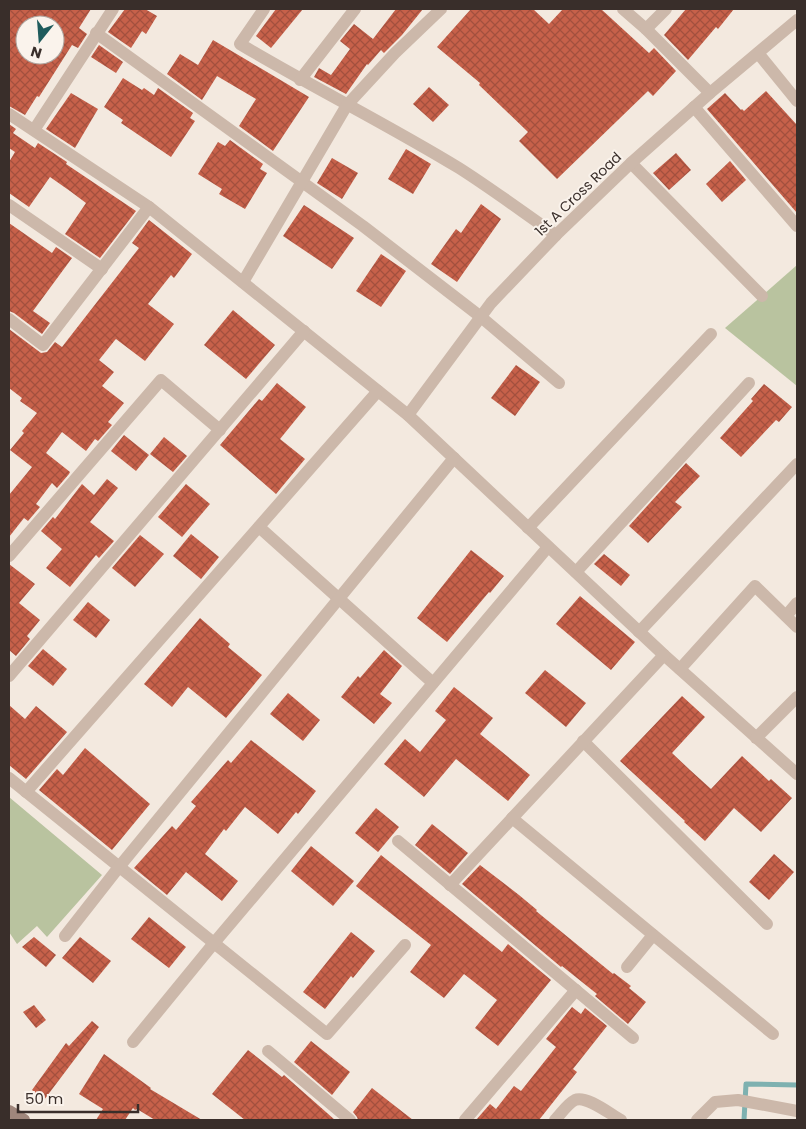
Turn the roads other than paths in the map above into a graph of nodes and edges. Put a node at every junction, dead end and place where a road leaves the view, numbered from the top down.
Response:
1 (113, 9) edge
2 (264, 9) edge
3 (355, 9) edge
4 (440, 9) edge
5 (623, 9) edge
6 (666, 9) edge
7 (797, 20) edge
8 (646, 29) junction
9 (96, 33) junction
10 (758, 53) junction
11 (300, 80) junction
12 (710, 93) junction
13 (797, 101) edge
14 (347, 105) junction
15 (694, 107) junction
16 (9, 114) edge
17 (34, 130) junction
18 (631, 164) junction
19 (302, 184) junction
20 (9, 204) edge
21 (150, 207) junction
22 (797, 226) edge
23 (556, 235) junction
24 (102, 269) junction
25 (243, 282) junction
26 (762, 296) dead end
27 (481, 317) junction
28 (9, 319) edge
29 (304, 331) junction
30 (711, 334) dead end
31 (559, 383) dead end
32 (749, 383) dead end
33 (378, 390) junction
34 (408, 415) junction
35 (220, 430) junction
36 (454, 458) junction
37 (797, 464) edge
38 (259, 526) junction
39 (528, 528) junction
40 (548, 547) junction
41 (9, 556) edge
42 (576, 572) junction
43 (339, 599) junction
44 (797, 603) edge
45 (786, 616) junction
46 (797, 627) edge
47 (640, 632) junction
48 (664, 655) junction
49 (680, 670) junction
50 (9, 676) edge
51 (434, 683) junction
52 (797, 697) edge
53 (756, 738) junction
54 (583, 741) junction
55 (797, 774) edge
56 (9, 778) edge
57 (26, 792) junction
58 (512, 818) junction
59 (398, 841) dead end
60 (119, 867) junction
61 (450, 885) junction
62 (767, 924) dead end
63 (653, 935) junction
64 (65, 936) dead end
65 (214, 943) junction
66 (405, 945) dead end
67 (627, 967) dead end
68 (576, 990) junction
69 (773, 1034) dead end
70 (633, 1038) dead end
71 (133, 1042) dead end
72 (268, 1051) dead end
73 (797, 1110) edge
74 (9, 1111) edge
75 (24, 1120) edge
76 (350, 1120) edge
77 (465, 1120) edge
78 (555, 1120) edge
79 (621, 1120) edge
80 (697, 1120) edge

1 - 9 street
2 - 11 street
3 - 11 street
4 - 14 street
5 - 8 street
6 - 8 street
7 - 10 street, 1st A Cross Road
8 - 12 street
9 - 17 street
9 - 19 street
10 - 12 street, 1st A Cross Road
10 - 13 street
11 - 14 street
12 - 15 street, 1st A Cross Road
14 - 19 street
14 - 23 street
15 - 18 street, 1st A Cross Road
15 - 22 street
16 - 17 street
17 - 21 street
18 - 23 street, 1st A Cross Road
18 - 26 street
19 - 25 street
19 - 27 street
20 - 24 street
21 - 24 street
21 - 25 street
23 - 27 street, 1st A Cross Road
24 - 28 street
25 - 29 street
27 - 31 street
27 - 34 street, 1st A Cross Road
29 - 33 street
29 - 35 street
30 - 39 street
32 - 42 street
33 - 34 street
33 - 38 street
34 - 36 street
35 - 41 street
35 - 50 street
36 - 39 street
36 - 43 street
37 - 47 street
38 - 43 street
38 - 57 street
39 - 40 street
40 - 42 street
40 - 51 street
42 - 47 street
43 - 51 street
43 - 60 street
44 - 45 street
45 - 46 street
45 - 49 street
47 - 48 street
48 - 49 street
48 - 54 street
49 - 53 street
51 - 65 street
52 - 53 street
53 - 55 street
54 - 58 street
54 - 62 street
56 - 57 street
57 - 60 street
58 - 61 street
58 - 63 street
59 - 61 street
60 - 64 street
60 - 65 street
61 - 68 street
63 - 67 street
63 - 69 street
65 - 66 street
65 - 71 street
68 - 70 street
68 - 77 street
72 - 76 street
73 - 80 street
74 - 75 main road
78 - 79 street

